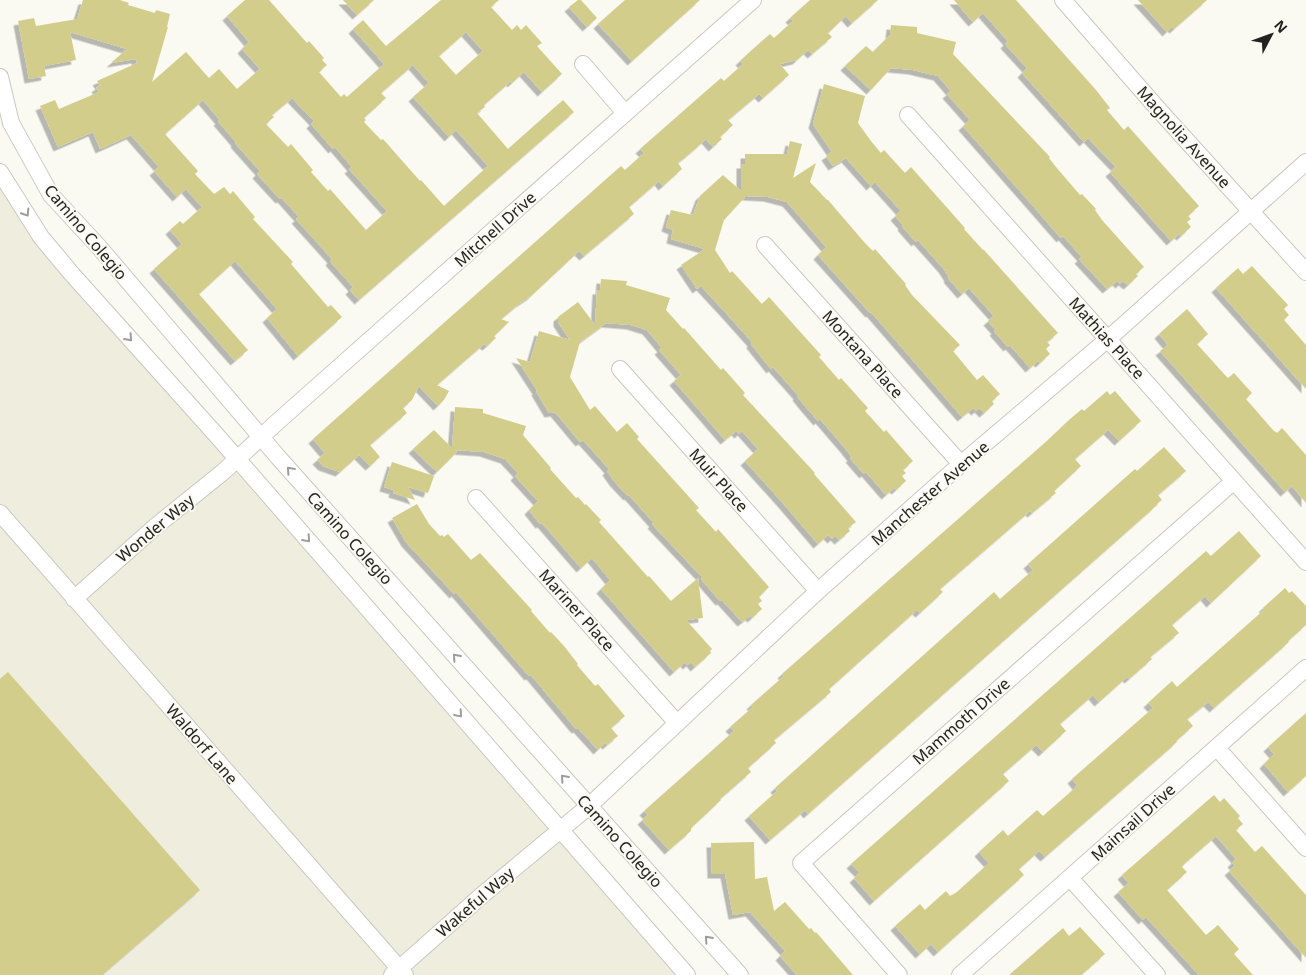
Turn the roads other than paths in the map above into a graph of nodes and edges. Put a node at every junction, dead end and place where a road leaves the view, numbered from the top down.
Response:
1 (752, 0) edge
2 (1063, 0) edge
3 (583, 64) dead end
4 (0, 77) edge
5 (625, 113) junction
6 (908, 115) dead end
7 (1306, 162) edge
8 (0, 172) edge
9 (1251, 211) junction
10 (765, 244) dead end
11 (1306, 272) edge
12 (1108, 339) junction
13 (620, 369) dead end
14 (260, 437) junction
15 (237, 459) junction
16 (961, 464) junction
17 (1234, 481) junction
18 (476, 498) dead end
19 (0, 512) edge
20 (1306, 562) edge
21 (818, 591) junction
22 (74, 599) junction
23 (1306, 668) edge
24 (677, 723) junction
25 (1217, 748) junction
26 (589, 806) junction
27 (560, 830) junction
28 (1306, 848) edge
29 (1070, 878) junction
30 (399, 973) edge
31 (688, 975) edge
32 (740, 975) edge
33 (900, 975) edge
34 (960, 975) edge
35 (1157, 975) edge

1 - 5 street, Mitchell Drive
2 - 9 street, Magnolia Avenue
3 - 5 street
4 - 14 street, Camino Colegio
5 - 14 street, Mitchell Drive
6 - 12 street, Mathias Place
7 - 9 street, Manchester Avenue
8 -> 15 street, Camino Colegio
9 - 11 street, Magnolia Avenue
9 - 12 street, Manchester Avenue
10 - 16 street, Montana Place
12 - 16 street, Manchester Avenue
12 - 17 street, Mathias Place
13 - 21 street, Muir Place
14 - 15 street, Mitchell Drive
26 -> 14 street, Camino Colegio
15 - 22 street, Wonder Way
15 -> 27 street, Camino Colegio
16 - 21 street, Manchester Avenue
17 - 20 street, Mathias Place
17 - 33 street, Mammoth Drive
18 - 24 street, Mariner Place
19 - 22 street, Waldorf Lane
21 - 24 street, Manchester Avenue
22 - 30 street, Waldorf Lane
23 - 25 street, Mainsail Drive
24 - 26 street, Manchester Avenue
25 - 28 street
25 - 29 street, Mainsail Drive
26 - 27 street, Manchester Avenue
32 -> 26 street, Camino Colegio
27 - 30 street, Wakeful Way
27 - 31 street, Camino Colegio
29 - 34 street, Mainsail Drive
29 - 35 street

